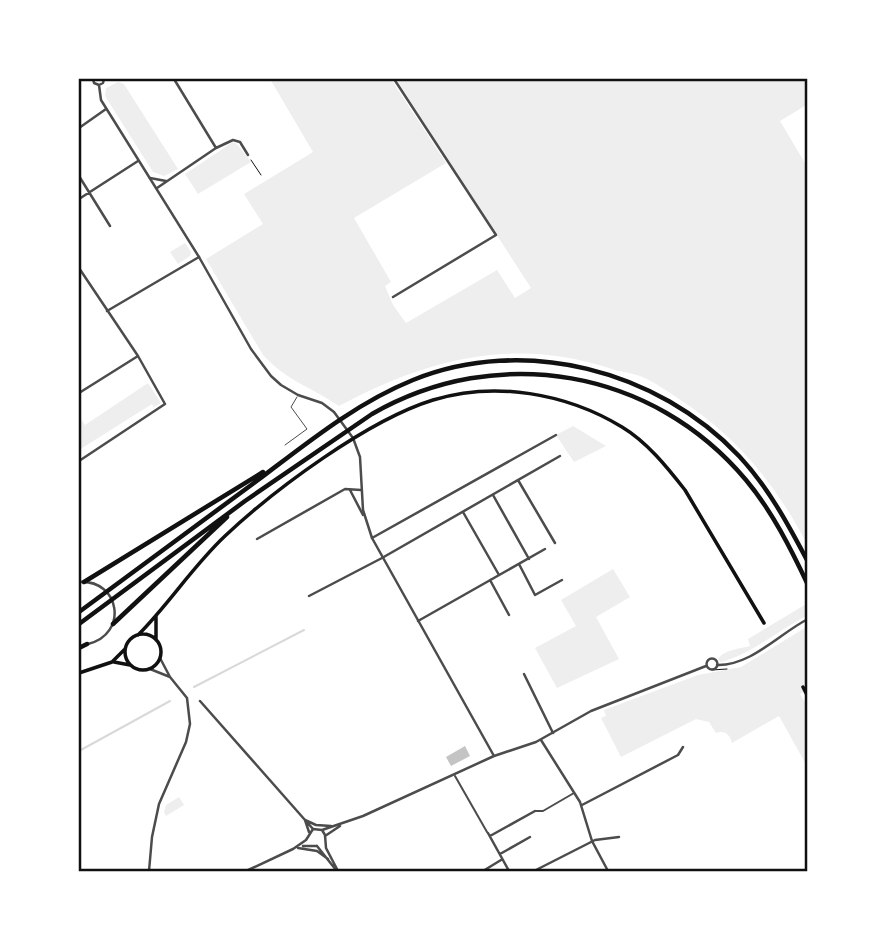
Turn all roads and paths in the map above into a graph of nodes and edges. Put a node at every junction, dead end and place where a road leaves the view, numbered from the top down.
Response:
1 (93, 79) edge
2 (104, 79) edge
3 (174, 79) edge
4 (394, 79) edge
5 (99, 85) junction
6 (106, 110) junction
7 (79, 128) edge
8 (216, 148) junction
9 (248, 155) joint
10 (139, 160) junction
11 (261, 175) dead end
12 (79, 176) edge
13 (150, 178) junction
14 (166, 181) junction
15 (157, 188) junction
16 (89, 192) junction
17 (79, 199) edge
18 (110, 226) dead end
19 (199, 257) junction
20 (79, 268) edge
21 (393, 297) dead end
22 (107, 311) junction
23 (138, 356) junction
24 (79, 393) edge
25 (298, 395) junction
26 (556, 435) dead end
27 (285, 445) dead end
28 (560, 456) dead end
29 (288, 457) junction
30 (79, 461) edge
31 (518, 480) junction
32 (350, 490) junction
33 (361, 490) junction
34 (493, 495) junction
35 (245, 501) junction
36 (463, 512) junction
37 (364, 516) junction
38 (372, 538) junction
39 (257, 539) dead end
40 (555, 543) dead end
41 (545, 549) dead end
42 (382, 558) junction
43 (528, 559) junction
44 (808, 562) edge
45 (519, 564) junction
46 (499, 575) junction
47 (489, 580) junction
48 (562, 580) dead end
49 (80, 582) edge
50 (808, 585) edge
51 (309, 596) dead end
52 (79, 611) edge
53 (157, 614) junction
54 (509, 615) dead end
55 (808, 619) edge
56 (418, 621) junction
57 (764, 623) dead end
58 (79, 624) edge
59 (113, 624) junction
60 (138, 635) junction
61 (156, 640) junction
62 (87, 645) joint
63 (79, 646) edge
64 (125, 649) junction
65 (160, 658) junction
66 (112, 662) junction
67 (130, 665) junction
68 (718, 665) junction
69 (706, 666) junction
70 (150, 669) junction
71 (79, 673) edge
72 (524, 674) dead end
73 (170, 677) junction
74 (803, 687) dead end
75 (808, 697) edge
76 (200, 701) dead end
77 (553, 733) junction
78 (541, 740) junction
79 (683, 747) dead end
80 (494, 756) junction
81 (455, 775) junction
82 (575, 793) junction
83 (582, 805) junction
84 (535, 811) joint
85 (305, 820) junction
86 (338, 825) junction
87 (343, 825) junction
88 (311, 830) junction
89 (322, 830) junction
90 (489, 835) junction
91 (308, 837) junction
92 (530, 837) dead end
93 (619, 837) dead end
94 (325, 838) junction
95 (592, 841) junction
96 (314, 845) junction
97 (295, 848) junction
98 (500, 854) junction
99 (328, 859) junction
100 (503, 860) junction
101 (148, 870) edge
102 (246, 871) edge
103 (337, 871) edge
104 (483, 871) edge
105 (509, 871) edge
106 (534, 871) edge
107 (608, 871) edge

1 - 5 street
2 - 5 street
3 - 8 street
4 - 21 street
5 - 6 street
6 - 7 street
6 - 10 street
8 - 9 street
8 - 14 street
9 - 11 path
10 - 13 street
10 - 16 street
12 - 16 street
13 - 14 street
13 - 15 street
14 - 15 street
15 - 19 street
16 - 17 street
16 - 18 street
19 - 22 street
19 - 25 street
20 - 22 street
22 - 23 street
23 - 24 street
23 - 30 street
25 - 27 lane
25 - 33 street
26 - 38 street
28 - 31 street
29 - 44 highway
29 - 49 highway
29 - 52 highway
31 - 34 street
31 - 40 street
32 - 33 street
32 - 37 street
32 - 39 street
33 - 37 street
34 - 36 street
34 - 43 street
35 - 50 highway
35 - 58 highway
35 - 59 highway
36 - 42 street
36 - 46 street
37 - 38 street
38 - 42 street
41 - 43 street
42 - 51 street
42 - 56 street
43 - 45 street
45 - 46 street
45 - 48 street
46 - 47 street
47 - 54 street
47 - 56 street
49 - 59 street
53 - 57 main road
53 - 60 main road
53 - 61 main road
55 - 68 street
56 - 80 street
59 - 62 street
60 - 61 main road
60 - 64 main road
61 - 65 main road
62 - 63 highway
64 - 66 main road
64 - 67 main road
65 - 70 main road
65 - 73 street
66 - 67 main road
66 - 71 main road
67 - 70 main road
68 - 69 street
68 - 69 street
69 - 77 street
70 - 73 street
72 - 77 street
73 - 101 street
74 - 75 main road
76 - 85 street
77 - 78 street
78 - 80 street
78 - 82 street
79 - 83 street
80 - 81 street
81 - 87 street
81 - 90 street
82 - 83 street
82 - 84 street
83 - 95 street
84 - 90 street
85 - 86 street
85 - 88 street
86 - 87 street
86 - 89 street
87 - 94 street
88 - 89 street
88 - 91 street
89 - 94 street
90 - 98 street
91 - 96 street
91 - 97 street
92 - 98 street
93 - 95 street
94 - 96 street
94 - 103 street
95 - 106 street
95 - 107 street
96 - 97 street
96 - 99 street
97 - 99 street
97 - 102 street
98 - 100 street
99 - 103 street
100 - 104 street
100 - 105 street

